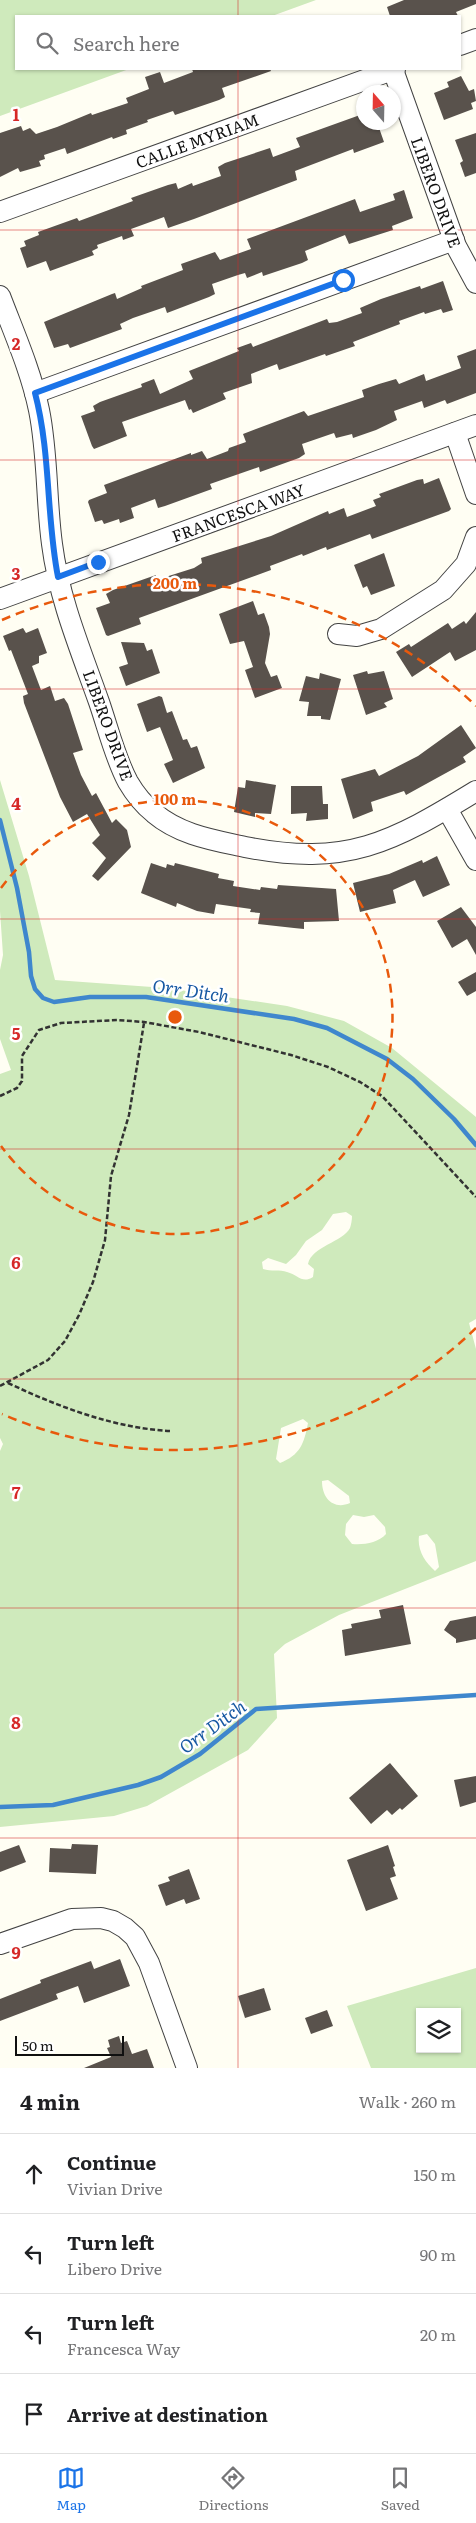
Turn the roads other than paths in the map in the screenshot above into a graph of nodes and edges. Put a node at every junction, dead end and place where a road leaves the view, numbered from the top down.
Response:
1 (476, 39) edge
2 (461, 45) edge
3 (391, 70) edge
4 (394, 70) edge
5 (0, 212) edge
6 (454, 240) junction
7 (476, 283) edge
8 (0, 296) edge
9 (35, 393) junction
10 (476, 425) edge
11 (455, 433) junction
12 (476, 494) edge
13 (476, 537) edge
14 (58, 577) junction
15 (0, 599) edge
16 (338, 634) dead end
17 (476, 791) edge
18 (447, 809) junction
19 (476, 860) edge
20 (0, 1944) edge
21 (187, 2068) edge

1 - 2 street
3 - 5 street, CALLE MYRIAM
4 - 6 street, LIBERO DRIVE
6 - 7 street, LIBERO DRIVE
6 - 9 street
8 - 9 street, LIBERO DRIVE
9 - 14 street, LIBERO DRIVE
10 - 11 street, FRANCESCA WAY
11 - 12 street
11 - 14 street, FRANCESCA WAY
13 - 16 street
14 - 15 street, FRANCESCA WAY
14 - 18 street, LIBERO DRIVE
17 - 18 street, LIBERO DRIVE
18 - 19 street
20 - 21 street

